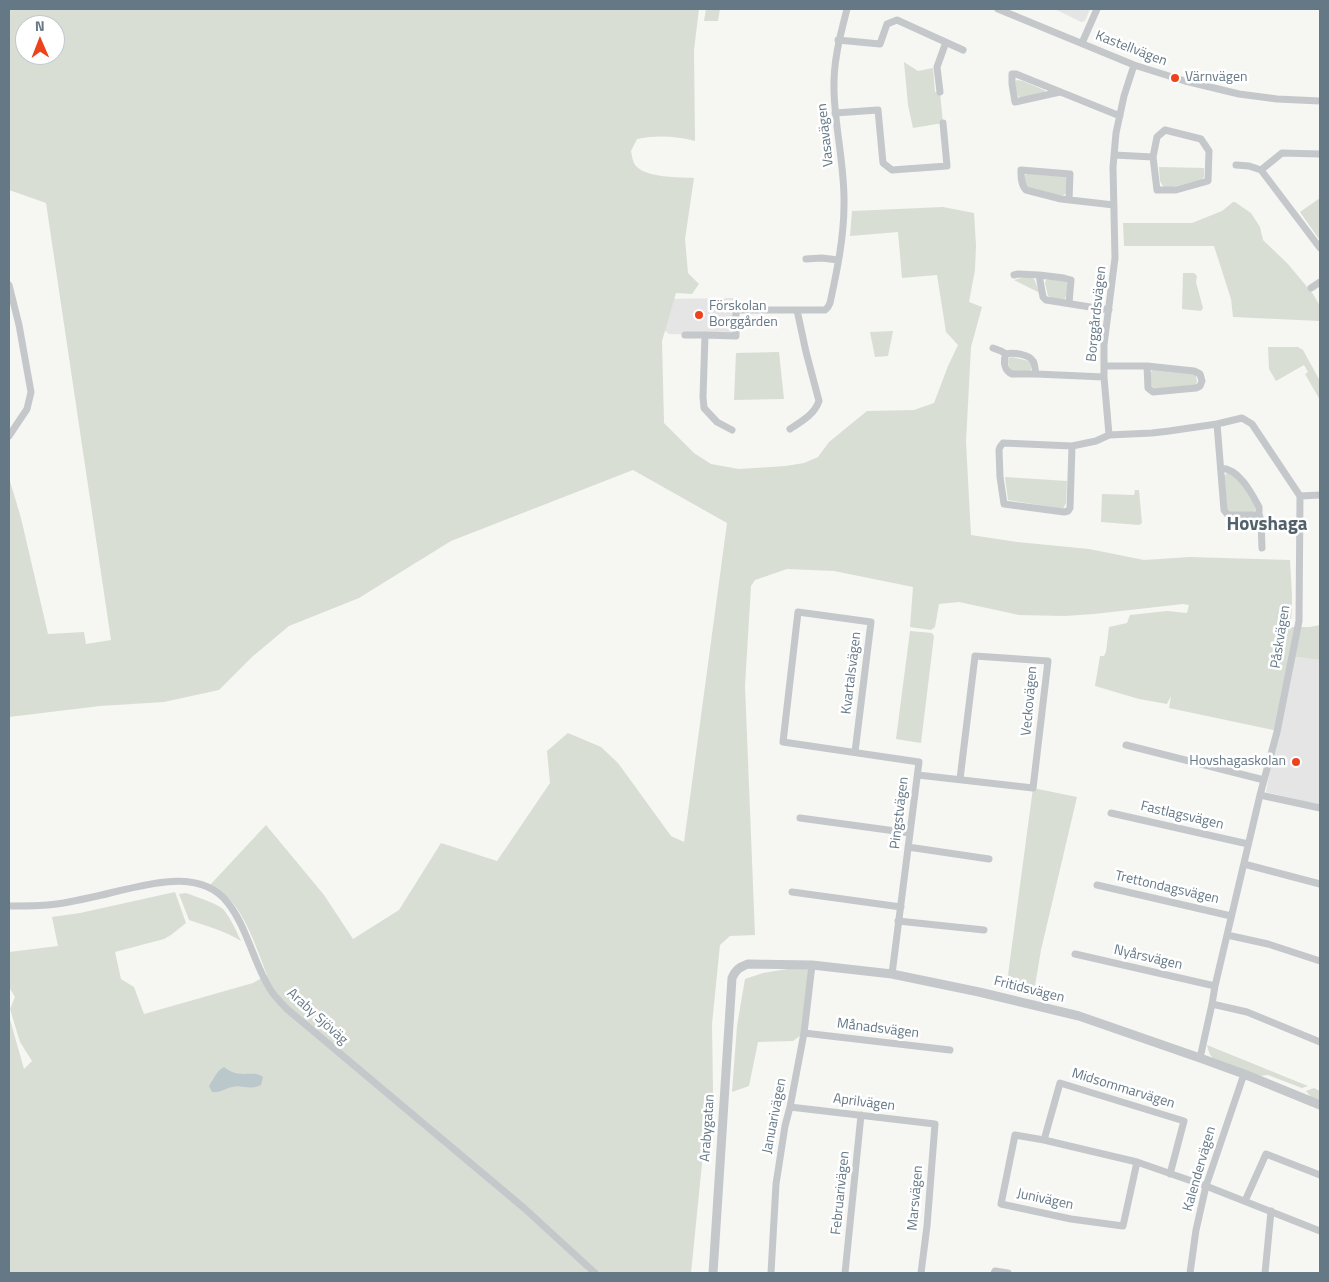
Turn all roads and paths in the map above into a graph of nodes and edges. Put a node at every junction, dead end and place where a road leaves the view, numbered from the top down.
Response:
1 (847, 9) edge
2 (998, 9) edge
3 (1097, 9) edge
4 (838, 40) junction
5 (946, 42) junction
6 (1082, 43) junction
7 (963, 50) dead end
8 (1134, 65) junction
9 (940, 92) dead end
10 (1060, 92) junction
11 (1320, 101) edge
12 (835, 113) junction
13 (1120, 116) junction
14 (943, 123) dead end
15 (1320, 154) edge
16 (1114, 155) junction
17 (1154, 157) junction
18 (1236, 164) dead end
19 (1261, 170) junction
20 (1069, 200) junction
21 (1114, 205) junction
22 (1320, 248) edge
23 (806, 259) dead end
24 (838, 260) junction
25 (1014, 275) dead end
26 (1039, 275) junction
27 (1320, 282) edge
28 (9, 286) edge
29 (1311, 288) dead end
30 (1069, 303) junction
31 (796, 310) junction
32 (1109, 310) junction
33 (685, 335) dead end
34 (705, 335) junction
35 (993, 348) dead end
36 (1006, 354) junction
37 (1104, 366) junction
38 (1146, 366) junction
39 (1036, 374) junction
40 (1104, 376) junction
41 (1217, 424) junction
42 (790, 429) dead end
43 (732, 430) dead end
44 (1109, 435) junction
45 (9, 436) edge
46 (1072, 446) junction
47 (1221, 468) junction
48 (1320, 494) edge
49 (1300, 496) junction
50 (1259, 514) junction
51 (1262, 548) dead end
52 (783, 742) joint
53 (1126, 745) dead end
54 (855, 752) junction
55 (918, 775) junction
56 (960, 780) junction
57 (1264, 780) junction
58 (1260, 794) junction
59 (1320, 808) edge
60 (1111, 813) dead end
61 (800, 818) dead end
62 (910, 833) junction
63 (1248, 844) junction
64 (908, 848) junction
65 (989, 858) dead end
66 (1244, 864) junction
67 (1320, 884) edge
68 (1097, 885) dead end
69 (792, 892) dead end
70 (9, 906) edge
71 (900, 907) junction
72 (1231, 916) junction
73 (898, 921) junction
74 (984, 930) dead end
75 (1227, 935) junction
76 (1076, 954) dead end
77 (1320, 962) edge
78 (812, 965) junction
79 (892, 974) junction
80 (731, 985) joint
81 (1215, 986) junction
82 (1212, 1004) junction
83 (804, 1033) junction
84 (1320, 1042) edge
85 (950, 1050) dead end
86 (1200, 1058) junction
87 (1244, 1074) junction
88 (1320, 1105) edge
89 (790, 1107) junction
90 (861, 1115) junction
91 (935, 1124) joint
92 (1044, 1140) junction
93 (1137, 1162) junction
94 (1170, 1174) junction
95 (1320, 1175) edge
96 (1206, 1186) junction
97 (1245, 1201) junction
98 (1270, 1212) junction
99 (1320, 1231) edge
100 (595, 1273) edge
101 (713, 1273) edge
102 (771, 1273) edge
103 (845, 1273) edge
104 (922, 1273) edge
105 (994, 1273) edge
106 (1008, 1273) edge
107 (1190, 1273) edge
108 (1265, 1273) edge

1 - 4 street, Vasavägen
2 - 6 street, Kastellvägen
3 - 6 street
4 - 5 street
4 - 12 street, Vasavägen
5 - 7 street
5 - 9 street
6 - 8 street, Kastellvägen
8 - 11 street, Kastellvägen
8 - 13 street, Borggårdsvägen
10 - 10 street
10 - 13 street
12 - 14 street
12 - 24 street, Vasavägen
13 - 16 street, Borggårdsvägen
15 - 19 street
16 - 17 street
16 - 21 street, Borggårdsvägen
17 - 17 street
18 - 19 street
19 - 22 street
20 - 20 street
20 - 21 street
21 - 32 street, Borggårdsvägen
23 - 24 street
24 - 31 street, Vasavägen
25 - 26 street
26 - 30 street
26 - 30 street
27 - 29 street
28 - 45 street
30 - 32 street
31 - 34 street, Vasavägen
31 - 42 street
32 - 37 street, Borggårdsvägen
33 - 34 street
34 - 43 street
35 - 36 street
36 - 39 street
36 - 39 street
37 - 38 street
37 - 40 street, Borggårdsvägen
38 - 38 street
39 - 40 street
40 - 44 street, Borggårdsvägen
41 - 44 street
41 - 47 street
41 - 49 street
44 - 46 street
46 - 46 street
47 - 50 street
47 - 50 street
48 - 49 street
49 - 57 street, Påskvägen
50 - 51 street
52 - 54 street, Pingstvägen
52 - 54 street, Kvartalsvägen
53 - 57 street
54 - 55 street, Pingstvägen
55 - 56 street
55 - 62 street, Pingstvägen
56 - 56 street, Veckovägen
57 - 58 street, Påskvägen
58 - 59 street
58 - 63 street, Påskvägen
60 - 63 street, Fastlagsvägen
61 - 62 street
62 - 64 street, Pingstvägen
63 - 66 street, Påskvägen
64 - 65 street
64 - 71 street, Pingstvägen
66 - 67 street
66 - 72 street, Påskvägen
68 - 72 street, Trettondagsvägen
69 - 71 street
70 - 100 street, Araby Sjöväg
71 - 73 street, Pingstvägen
72 - 75 street, Påskvägen
73 - 74 street
73 - 79 street, Pingstvägen
75 - 77 street
75 - 81 street, Påskvägen
76 - 81 street, Nyårsvägen
78 - 79 street, Fritidsvägen
78 - 80 street, Fritidsvägen
78 - 83 street, Januarivägen
79 - 86 street, Fritidsvägen
80 - 101 street, Arabygatan
81 - 82 street, Påskvägen
82 - 84 street
82 - 86 street, Påskvägen
83 - 85 street, Månadsvägen
83 - 89 street, Januarivägen
86 - 87 street, Fritidsvägen
87 - 88 street, Fritidsvägen
87 - 96 street, Kalendervägen
89 - 90 street, Aprilvägen
89 - 102 street, Januarivägen
90 - 91 street, Aprilvägen
90 - 103 street, Februarivägen
91 - 104 street, Marsvägen
92 - 93 street, Junivägen
92 - 93 street, Junivägen
92 - 94 street, Midsommarvägen
93 - 94 street, Junivägen
94 - 96 street, Junivägen
95 - 97 street
96 - 97 street, Junivägen
96 - 107 street, Kalendervägen
97 - 98 street, Junivägen
98 - 99 street, Junivägen
98 - 108 street
105 - 106 street

